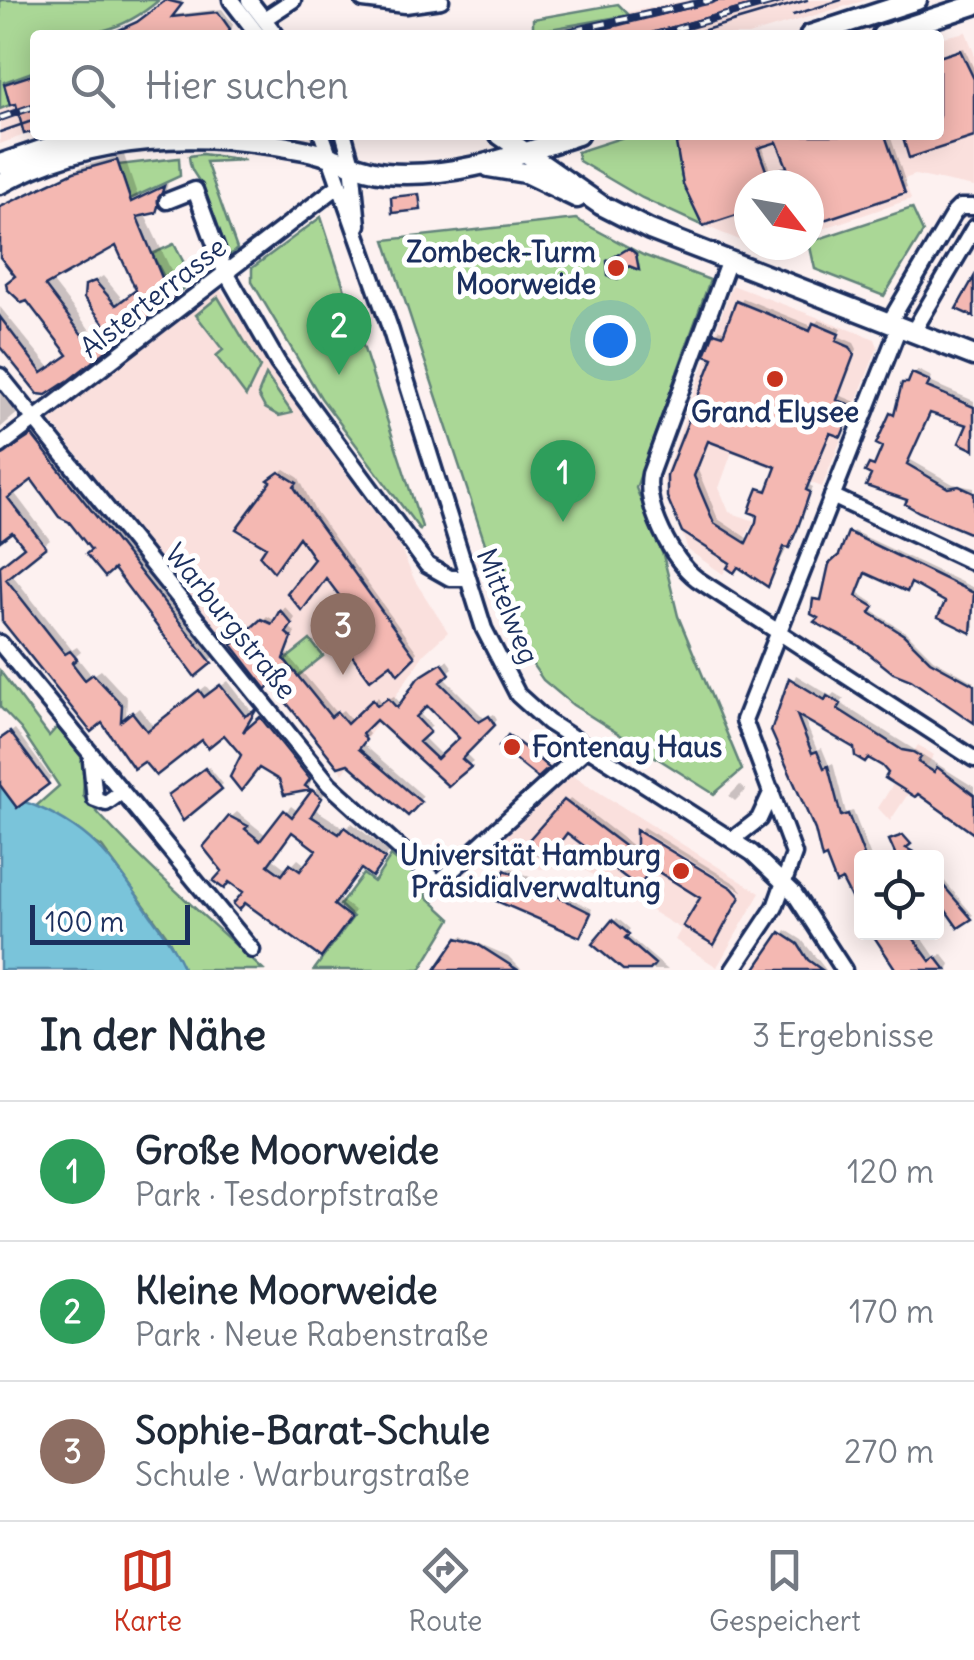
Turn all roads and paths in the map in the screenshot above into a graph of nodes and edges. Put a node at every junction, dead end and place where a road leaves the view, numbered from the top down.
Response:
1 (231, 0) edge
2 (249, 0) edge
3 (293, 0) edge
4 (363, 0) edge
5 (441, 0) edge
6 (916, 0) edge
7 (974, 5) edge
8 (264, 19) junction
9 (254, 30) edge
10 (272, 30) edge
11 (825, 30) edge
12 (897, 30) edge
13 (70, 140) edge
14 (151, 140) edge
15 (179, 140) edge
16 (323, 140) edge
17 (345, 140) edge
18 (508, 140) edge
19 (562, 140) edge
20 (526, 151) junction
21 (327, 156) junction
22 (352, 164) junction
23 (0, 166) edge
24 (484, 167) junction
25 (0, 184) edge
26 (337, 187) junction
27 (167, 200) dead end
28 (601, 204) junction
29 (974, 207) edge
30 (974, 228) edge
31 (359, 236) junction
32 (728, 260) junction
33 (226, 272) junction
34 (900, 327) junction
35 (974, 356) edge
36 (0, 376) edge
37 (36, 419) junction
38 (0, 446) edge
39 (832, 496) junction
40 (974, 563) edge
41 (467, 578) junction
42 (778, 630) junction
43 (0, 644) edge
44 (588, 748) junction
45 (88, 753) junction
46 (974, 759) edge
47 (772, 791) junction
48 (120, 793) junction
49 (732, 840) junction
50 (786, 884) junction
51 (252, 950) dead end
52 (733, 970) edge
53 (844, 970) edge

1 - 9 street
2 - 8 street
3 - 8 street
4 - 5 street
6 - 11 main road
7 - 12 main road
8 - 10 street
13 - 23 main road
14 - 25 main road
15 - 21 main road
16 - 21 street, Mittelweg
17 - 22 street, Mittelweg
18 - 20 main road
19 - 20 main road
20 - 24 main road
20 - 28 main road
21 - 22 main road
21 - 26 street, Mittelweg
22 - 24 main road
22 - 31 street, Mittelweg
24 - 28 main road
26 - 31 street, Mittelweg
26 - 33 street, Alsterterrasse
27 - 33 street
28 - 32 main road
29 - 34 street
30 - 34 street
31 - 41 street, Mittelweg
32 - 34 main road
32 - 42 street
33 - 37 street, Alsterterrasse
33 - 41 street
34 - 35 main road
34 - 39 street
36 - 37 street, Warburgstraße
37 - 38 street, Alsterterrasse
37 - 44 street, Warburgstraße
39 - 40 street
39 - 42 street
41 - 44 street, Mittelweg
42 - 46 street
42 - 47 street
43 - 45 street
44 - 49 street, Mittelweg
45 - 48 street
45 - 48 street
47 - 49 street
47 - 50 street
48 - 51 street
49 - 50 street, Mittelweg
50 - 52 street
50 - 53 street, Mittelweg

